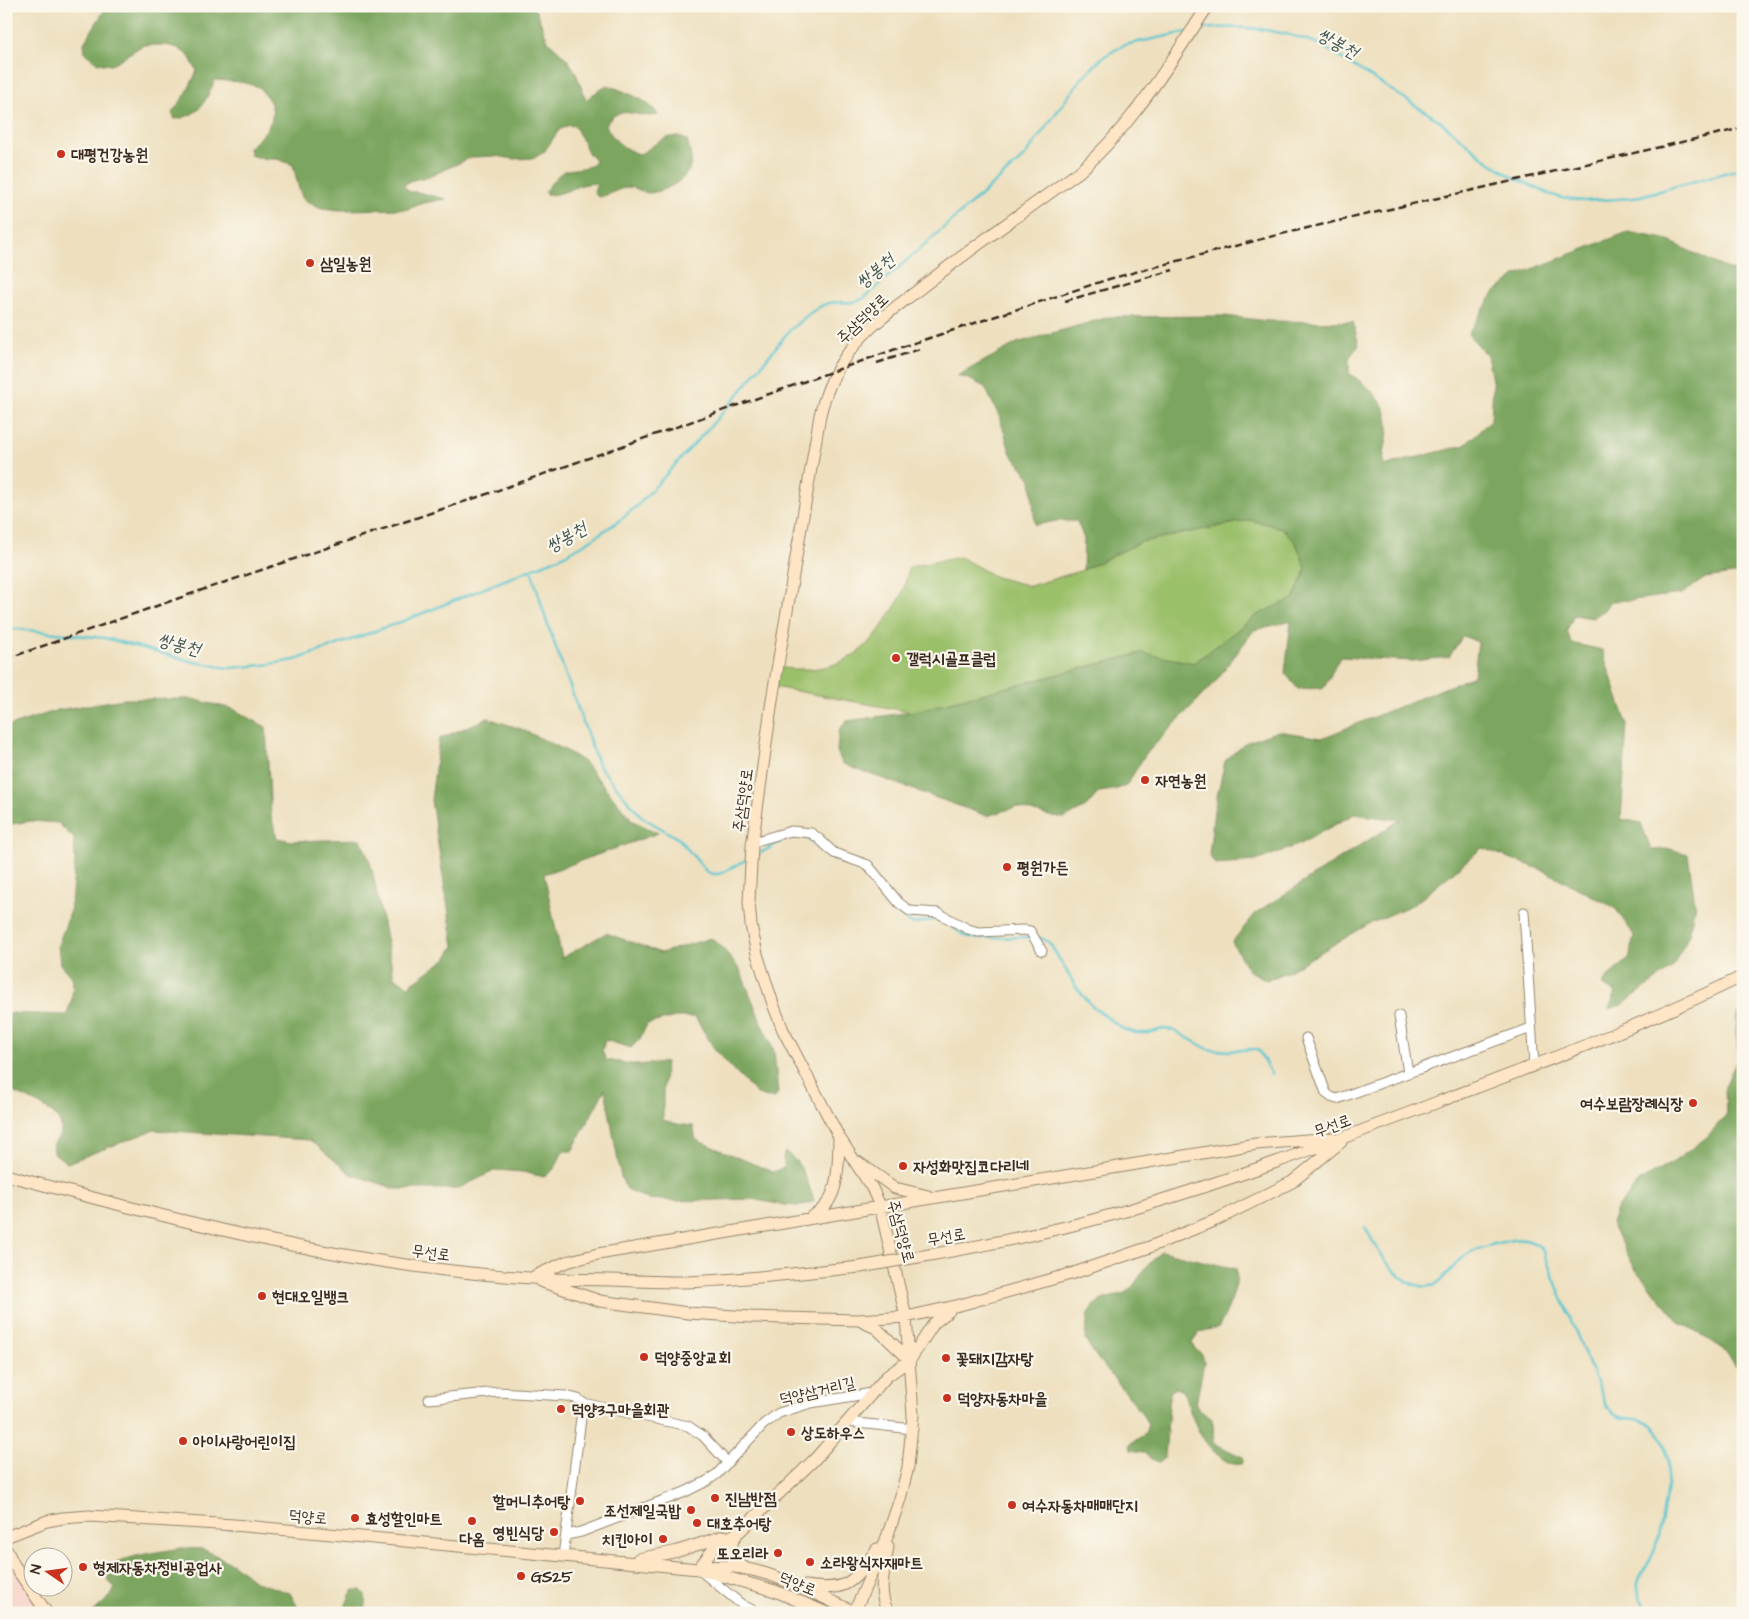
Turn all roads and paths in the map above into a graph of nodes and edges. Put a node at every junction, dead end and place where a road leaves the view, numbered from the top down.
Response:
1 (1208, 6) edge
2 (753, 844) junction
3 (1524, 912) dead end
4 (1042, 951) dead end
5 (1743, 976) edge
6 (1399, 1016) dead end
7 (1531, 1028) junction
8 (1306, 1038) dead end
9 (1534, 1066) junction
10 (1408, 1073) junction
11 (1348, 1136) junction
12 (839, 1137) junction
13 (852, 1158) junction
14 (6, 1175) edge
15 (938, 1198) junction
16 (880, 1206) junction
17 (806, 1219) junction
18 (532, 1278) junction
19 (960, 1305) junction
20 (906, 1317) junction
21 (858, 1320) junction
22 (910, 1360) junction
23 (872, 1393) junction
24 (429, 1399) dead end
25 (583, 1403) junction
26 (848, 1422) junction
27 (913, 1429) junction
28 (728, 1463) junction
29 (890, 1529) junction
30 (740, 1530) junction
31 (566, 1535) junction
32 (6, 1536) edge
33 (6, 1549) edge
34 (564, 1556) junction
35 (626, 1562) junction
36 (698, 1569) junction
37 (748, 1569) junction
38 (793, 1585) junction
39 (855, 1612) edge
40 (47, 1613) edge
41 (758, 1613) edge
42 (827, 1613) edge
43 (889, 1613) edge

1 - 2 street, 주삼덕양로
2 - 4 street
2 - 12 street, 주삼덕양로
3 - 7 street
5 - 9 street, 무선로
6 - 10 street
7 - 9 street
7 - 10 street
8 - 10 street
9 - 11 street, 무선로
11 - 15 street
11 - 18 street, 무선로, bridge
11 - 19 street
12 - 13 street, 주삼덕양로
12 - 17 street
13 - 15 street
13 - 16 street, 주삼덕양로
14 - 18 street, 무선로
15 - 16 street
16 - 17 street
16 - 20 street, 주삼덕양로
17 - 18 street
18 - 21 street
19 - 20 street
19 - 22 street
20 - 21 street
20 - 22 street, 주삼덕양로
21 - 22 street
22 - 23 street
22 - 27 street, 주삼덕양로
23 - 26 street
23 - 28 street, 덕양삼거리길
24 - 25 street
25 - 28 street
25 - 31 street
26 - 27 street
26 - 30 street
27 - 29 street, 주삼덕양로
28 - 31 street, 덕양삼거리길
29 - 38 street
29 - 39 street
29 - 43 street
30 - 35 street
30 - 36 street
30 - 37 street
31 - 34 street
32 - 34 street, 덕양로
33 - 40 street
34 - 35 street, 덕양로
35 - 36 street, 덕양로
36 - 37 street, 덕양로
36 - 41 street
36 - 42 street, 덕양로
37 - 38 street, 덕양로
38 - 39 street, 덕양로

